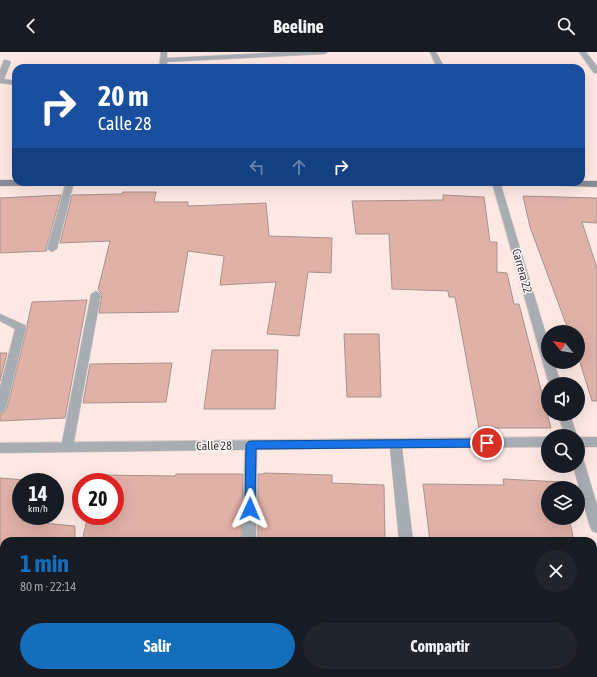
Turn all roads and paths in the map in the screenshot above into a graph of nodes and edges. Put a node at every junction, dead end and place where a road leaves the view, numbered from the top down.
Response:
1 (164, 52) edge
2 (325, 52) edge
3 (433, 52) edge
4 (582, 52) edge
5 (7, 62) dead end
6 (163, 64) edge
7 (439, 64) edge
8 (597, 71) edge
9 (0, 79) edge
10 (12, 83) edge
11 (0, 183) edge
12 (12, 183) edge
13 (585, 184) edge
14 (597, 184) edge
15 (69, 186) edge
16 (497, 186) edge
17 (52, 249) dead end
18 (96, 294) dead end
19 (0, 317) edge
20 (541, 337) edge
21 (0, 408) edge
22 (541, 442) edge
23 (585, 442) edge
24 (597, 442) edge
25 (396, 444) junction
26 (251, 445) junction
27 (67, 447) junction
28 (0, 448) edge
29 (581, 473) edge
30 (597, 527) edge
31 (249, 537) edge
32 (406, 537) edge

1 - 6 street
2 - 6 street
3 - 7 street
4 - 8 street
5 - 9 street
9 - 10 street
11 - 12 main road
13 - 14 main road
15 - 17 street
16 - 20 street, Carrera 22
18 - 27 street
19 - 21 street
22 - 25 street, Calle 28
23 - 24 street
25 - 26 street, Calle 28
25 - 32 street
26 - 27 street, Calle 28
26 - 31 street
27 - 28 street, Calle 28
29 - 30 street

